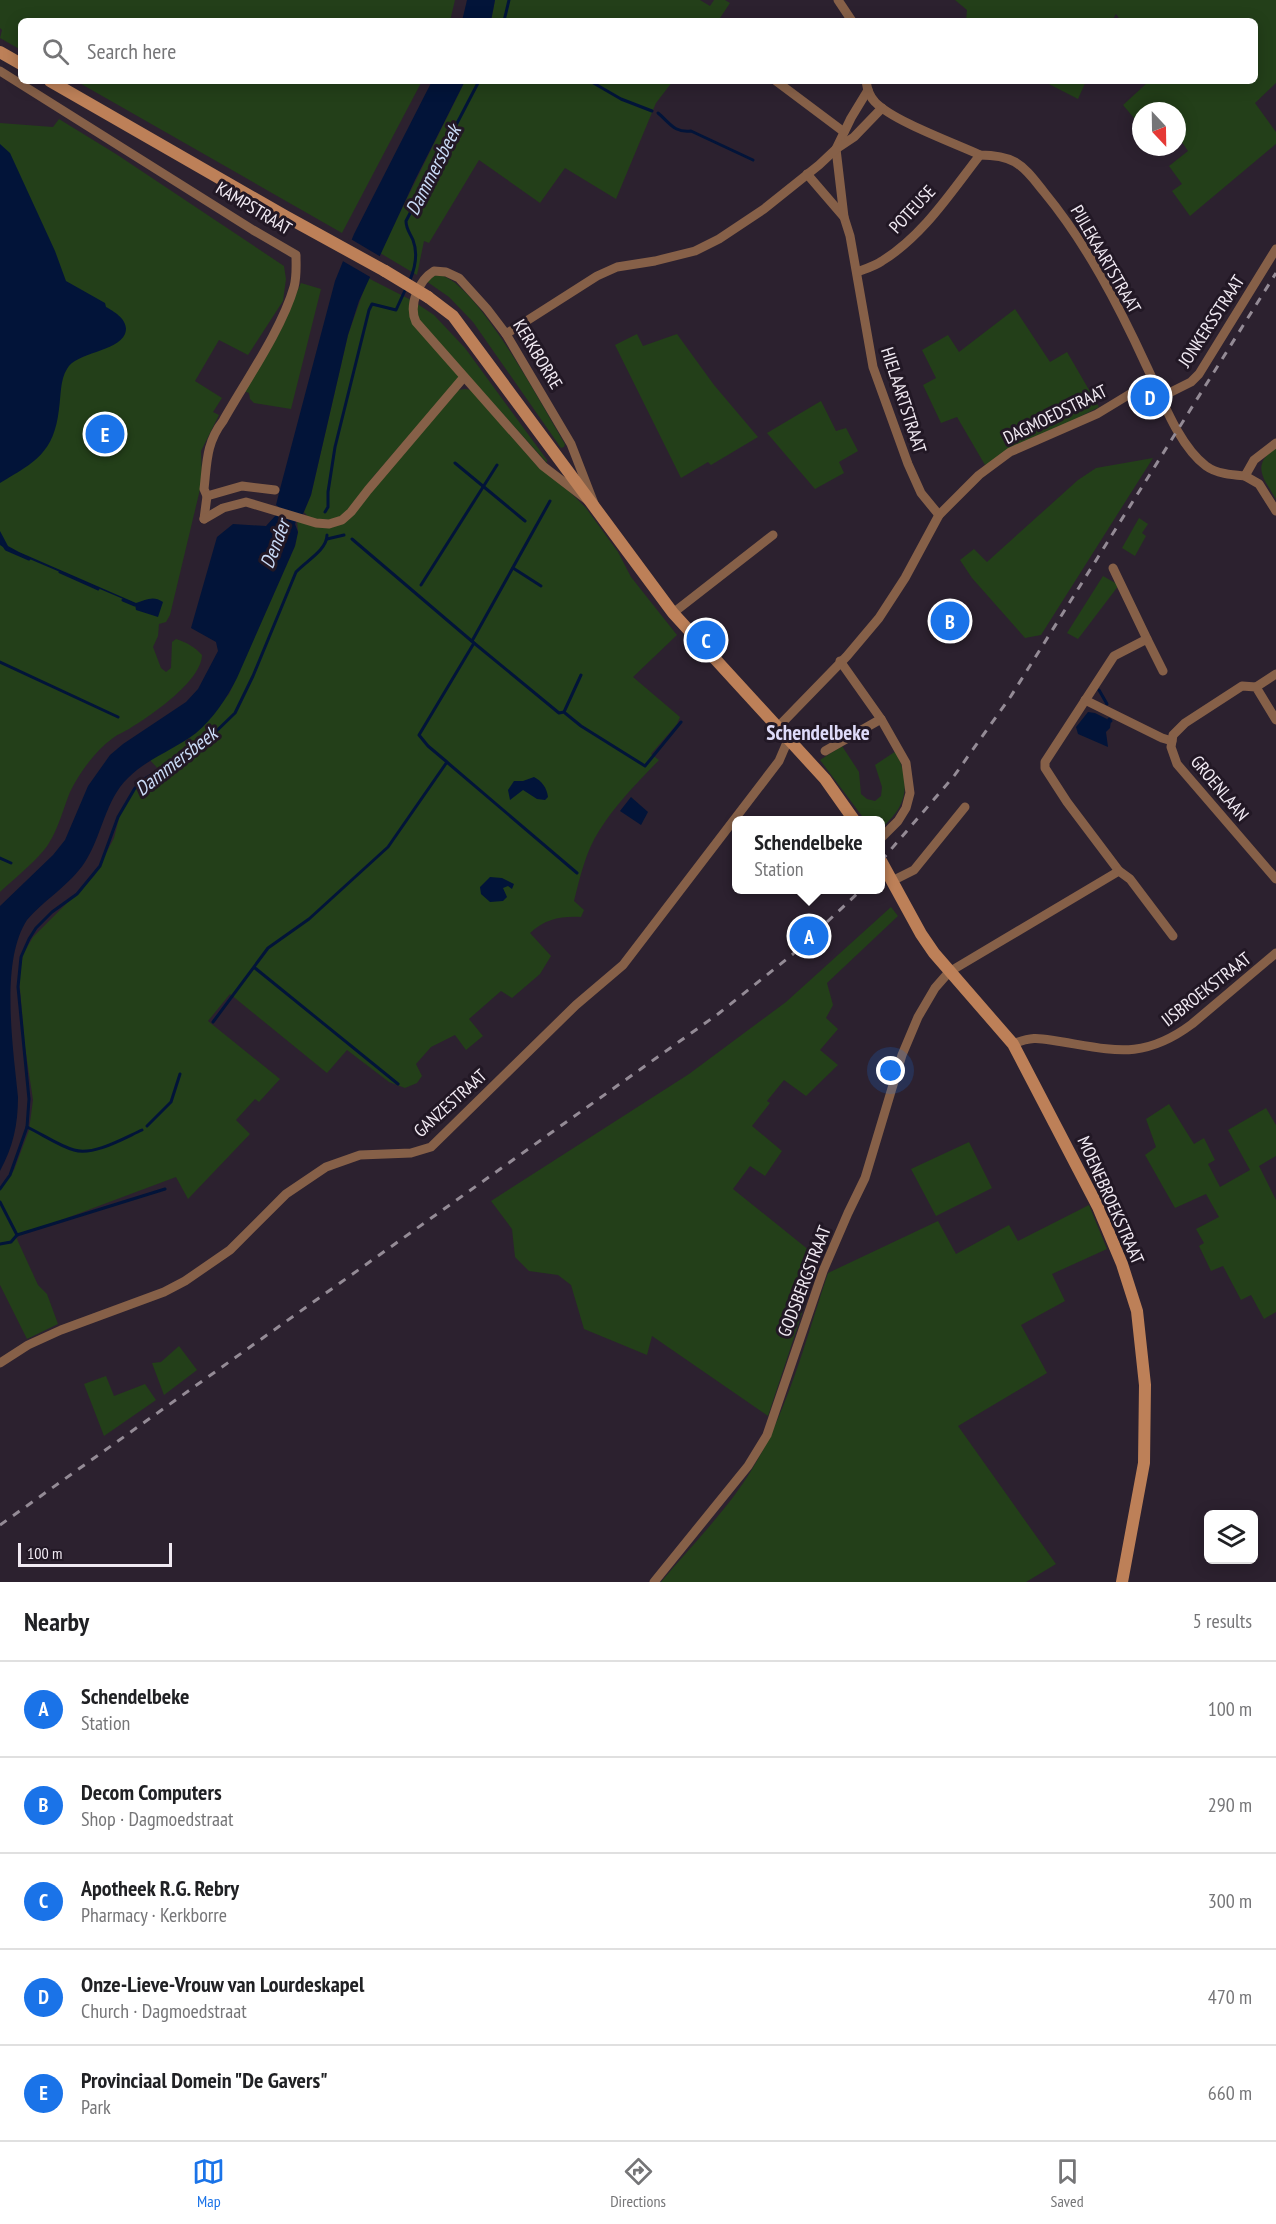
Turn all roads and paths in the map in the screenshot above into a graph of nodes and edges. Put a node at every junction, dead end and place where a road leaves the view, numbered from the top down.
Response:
1 (838, 0) edge
2 (850, 18) edge
3 (0, 52) edge
4 (18, 62) edge
5 (0, 71) edge
6 (18, 82) edge
7 (21, 84) edge
8 (55, 84) edge
9 (780, 84) edge
10 (867, 86) edge
11 (882, 108) junction
12 (844, 132) junction
13 (836, 149) junction
14 (980, 155) junction
15 (807, 174) junction
16 (844, 218) junction
17 (1276, 249) edge
18 (363, 258) joint
19 (856, 272) junction
20 (506, 334) junction
21 (464, 376) junction
22 (1153, 380) junction
23 (1161, 397) junction
24 (1276, 442) edge
25 (1245, 476) junction
26 (275, 490) dead end
27 (207, 496) junction
28 (595, 506) junction
29 (1276, 511) edge
30 (939, 515) junction
31 (773, 535) dead end
32 (1113, 568) dead end
33 (673, 613) junction
34 (1147, 639) junction
35 (840, 661) junction
36 (1163, 671) dead end
37 (1276, 674) edge
38 (1256, 687) junction
39 (1085, 700) junction
40 (881, 719) junction
41 (1276, 720) edge
42 (778, 727) junction
43 (789, 740) junction
44 (1172, 741) junction
45 (825, 751) dead end
46 (965, 807) dead end
47 (737, 816) edge
48 (851, 816) edge
49 (732, 822) edge
50 (885, 834) edge
51 (885, 868) edge
52 (1119, 871) junction
53 (1276, 879) edge
54 (892, 881) junction
55 (1173, 936) dead end
56 (1276, 953) edge
57 (949, 972) junction
58 (1013, 1044) junction
59 (0, 1363) edge
60 (654, 1582) edge
61 (1122, 1582) edge

1 - 2 street
3 - 4 street
5 - 6 street, KAMPSTRAAT
7 - 27 street, KAMPSTRAAT
8 - 18 street, KAMPSTRAAT
9 - 12 street
10 - 11 street, PIJLEKAARTSTRAAT
10 - 12 street
11 - 13 street
11 - 14 street, PIJLEKAARTSTRAAT
12 - 13 street
13 - 15 street
13 - 16 street, HIELAARTSTRAAT
14 - 19 street, POTEUSE
14 - 22 street, PIJLEKAARTSTRAAT
15 - 16 street, HIELAARTSTRAAT
15 - 20 street
16 - 19 street, HIELAARTSTRAAT
17 - 23 street, JONKERSSTRAAT
18 - 28 street, KERKBORRE, bridge
19 - 30 street, HIELAARTSTRAAT
20 - 21 street, KERKBORRE
20 - 28 street, KERKBORRE
21 - 27 street, KAMPSTRAAT
21 - 28 street, KERKBORRE
22 - 23 street
22 - 30 street, DAGMOEDSTRAAT
23 - 25 street
24 - 25 street
25 - 29 street
26 - 27 street
28 - 33 street, KERKBORRE
30 - 35 street, DAGMOEDSTRAAT
31 - 33 street
32 - 34 street
33 - 42 street, KERKBORRE
34 - 36 street
34 - 39 street
35 - 40 street
35 - 42 street, DAGMOEDSTRAAT
37 - 38 street
38 - 41 street
38 - 44 street
39 - 44 street
39 - 52 street
40 - 45 street
40 - 50 street
42 - 43 street, KERKBORRE
43 - 47 street, GANZESTRAAT
43 - 48 street, KERKBORRE
44 - 53 street, GROENLAAN
46 - 54 street
49 - 59 street, GANZESTRAAT
51 - 54 street, MOENEBROEKSTRAAT
52 - 55 street
52 - 57 street
54 - 57 street, MOENEBROEKSTRAAT
56 - 58 street, IJSBROEKSTRAAT
57 - 58 street, MOENEBROEKSTRAAT
57 - 60 street, GODSBERGSTRAAT
58 - 61 street, MOENEBROEKSTRAAT

